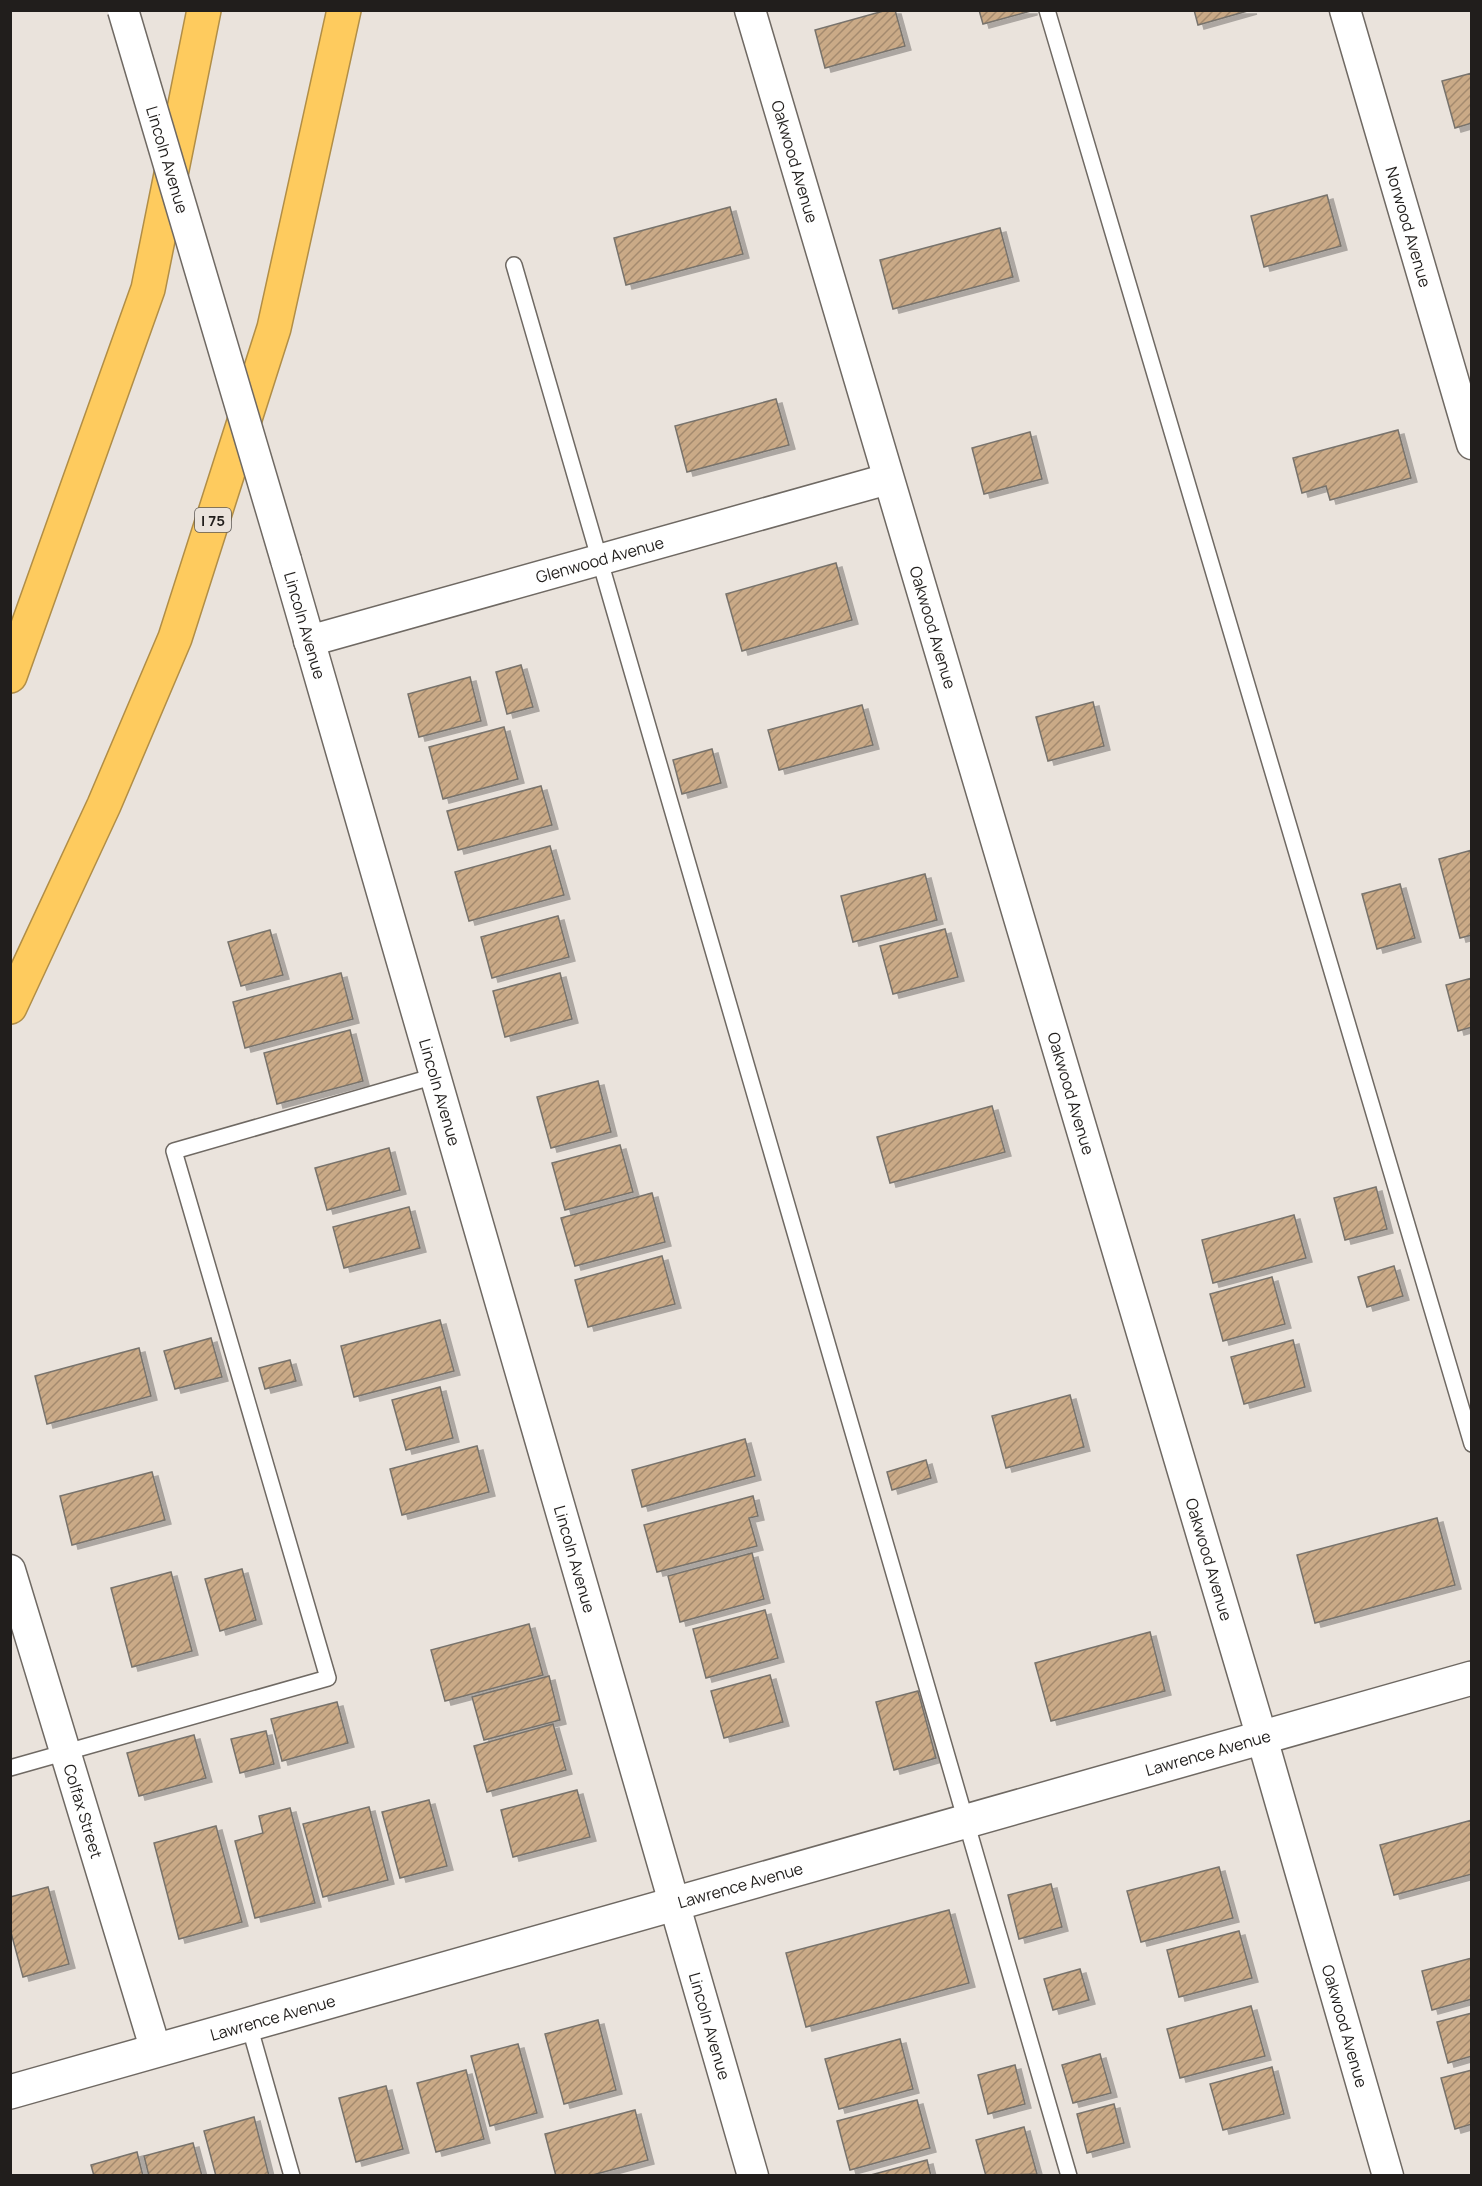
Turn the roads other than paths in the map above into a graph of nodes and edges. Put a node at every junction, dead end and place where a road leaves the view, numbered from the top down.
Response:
1 (123, 10) edge
2 (204, 10) edge
3 (344, 10) edge
4 (750, 10) edge
5 (1047, 10) edge
6 (1345, 10) edge
7 (514, 265) dead end
8 (1472, 444) edge
9 (888, 479) junction
10 (599, 560) junction
11 (309, 640) junction
12 (10, 676) edge
13 (10, 1007) edge
14 (435, 1076) junction
15 (1472, 1444) edge
16 (10, 1570) edge
17 (1472, 1678) edge
18 (1262, 1738) junction
19 (66, 1752) junction
20 (10, 1768) edge
21 (966, 1822) junction
22 (675, 1904) junction
23 (249, 2025) junction
24 (156, 2051) junction
25 (10, 2092) edge
26 (292, 2175) edge
27 (753, 2175) edge
28 (1069, 2175) edge
29 (1388, 2175) edge

1 - 11 street, Lincoln Avenue, bridge
2 - 12 highway
3 - 13 highway, I 75
4 - 9 street, Oakwood Avenue
5 - 15 lane
6 - 8 street, Norwood Avenue
7 - 10 lane
9 - 10 street, Glenwood Avenue
9 - 18 street, Oakwood Avenue
10 - 11 street, Glenwood Avenue
10 - 21 lane
11 - 14 street, Lincoln Avenue
14 - 19 lane
14 - 22 street, Lincoln Avenue
16 - 19 street, Colfax Street
17 - 18 street, Lawrence Avenue
18 - 21 street, Lawrence Avenue
18 - 29 street, Oakwood Avenue
19 - 20 lane
19 - 24 street, Colfax Street
21 - 22 street, Lawrence Avenue
21 - 28 lane
22 - 23 street, Lawrence Avenue
22 - 27 street, Lincoln Avenue
23 - 24 street, Lawrence Avenue
23 - 26 lane
24 - 25 street, Lawrence Avenue

